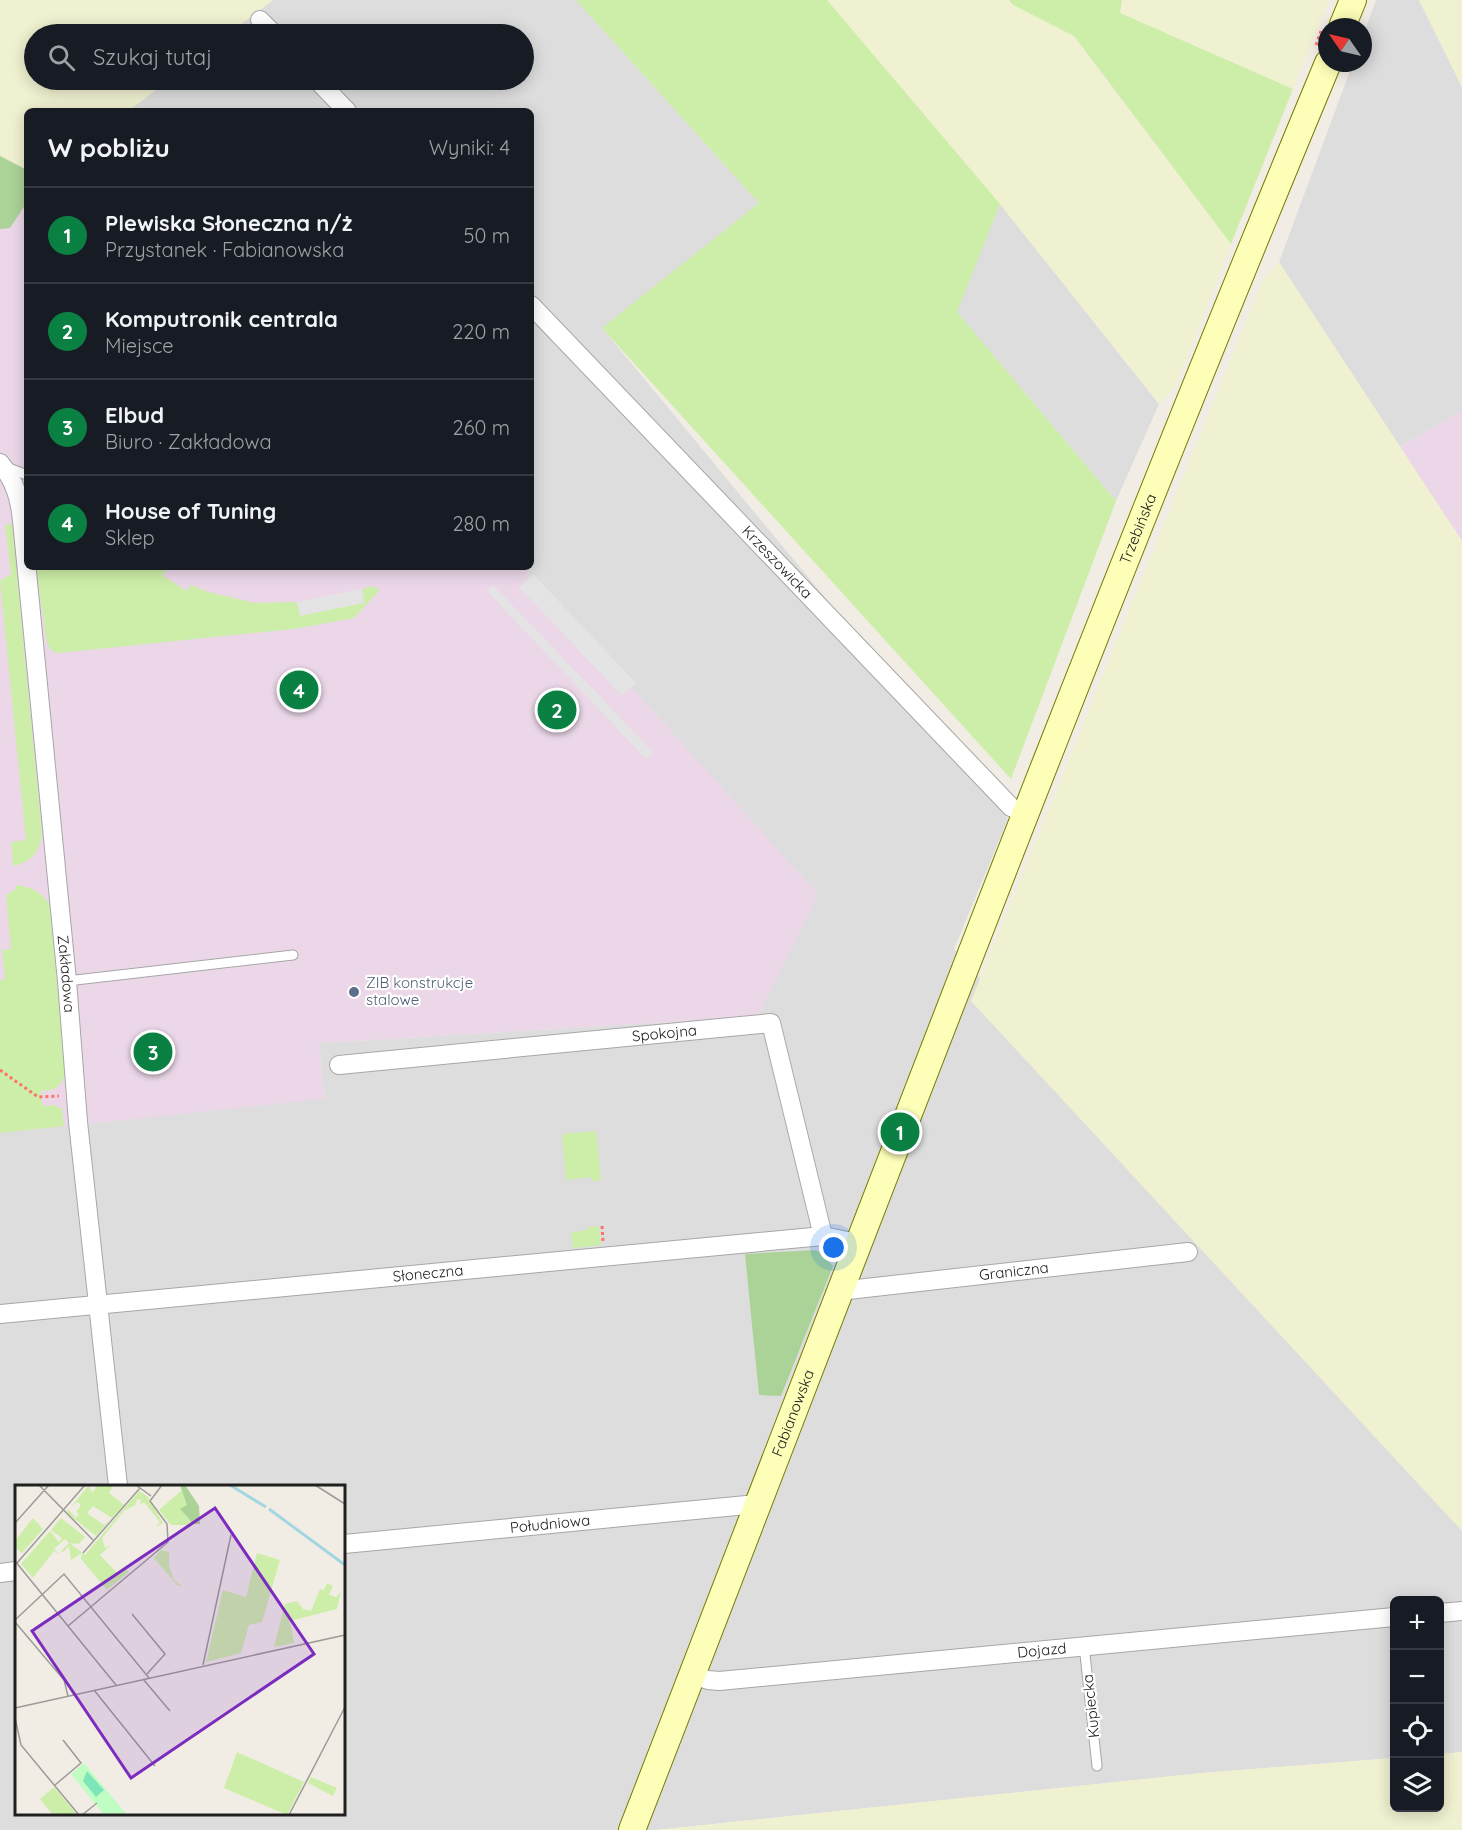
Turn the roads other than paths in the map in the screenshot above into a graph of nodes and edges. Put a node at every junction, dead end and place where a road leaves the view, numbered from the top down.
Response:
1 (1353, 0) edge
2 (1346, 18) edge
3 (260, 20) dead end
4 (264, 24) edge
5 (1324, 72) edge
6 (327, 90) edge
7 (344, 108) edge
8 (534, 308) edge
9 (1, 464) edge
10 (24, 474) edge
11 (24, 545) edge
12 (27, 570) edge
13 (1025, 814) junction
14 (293, 955) dead end
15 (67, 981) junction
16 (954, 996) joint
17 (339, 1065) dead end
18 (823, 1236) junction
19 (857, 1243) junction
20 (1188, 1252) dead end
21 (839, 1291) junction
22 (98, 1305) junction
23 (0, 1314) edge
24 (118, 1485) edge
25 (758, 1504) junction
26 (345, 1544) edge
27 (15, 1571) edge
28 (0, 1573) edge
29 (1462, 1611) edge
30 (1444, 1613) edge
31 (1390, 1617) edge
32 (1084, 1645) junction
33 (692, 1675) junction
34 (1097, 1766) dead end
35 (632, 1830) edge

1 - 2 street
3 - 4 street
5 - 13 street, Trzebińska
6 - 7 street
8 - 13 street, Krzeszowicka
9 - 10 lane
9 - 11 street, Zakładowa
12 - 15 street, Zakładowa
13 - 16 street, Trzebińska
14 - 15 lane
15 - 22 street, Zakładowa
16 - 19 street, Fabianowska
17 - 18 street, Spokojna
18 - 19 street, Słoneczna
18 - 22 street, Słoneczna
19 - 21 street, Fabianowska
20 - 21 street, Graniczna
21 - 25 street, Fabianowska
22 - 23 street, Słoneczna
22 - 24 street, Zakładowa
25 - 26 street, Południowa
25 - 33 street, Fabianowska
27 - 28 street
29 - 30 street
31 - 32 street, Dojazd
32 - 33 street, Dojazd
32 - 34 lane, Kupiecka
33 - 35 street, Fabianowska

